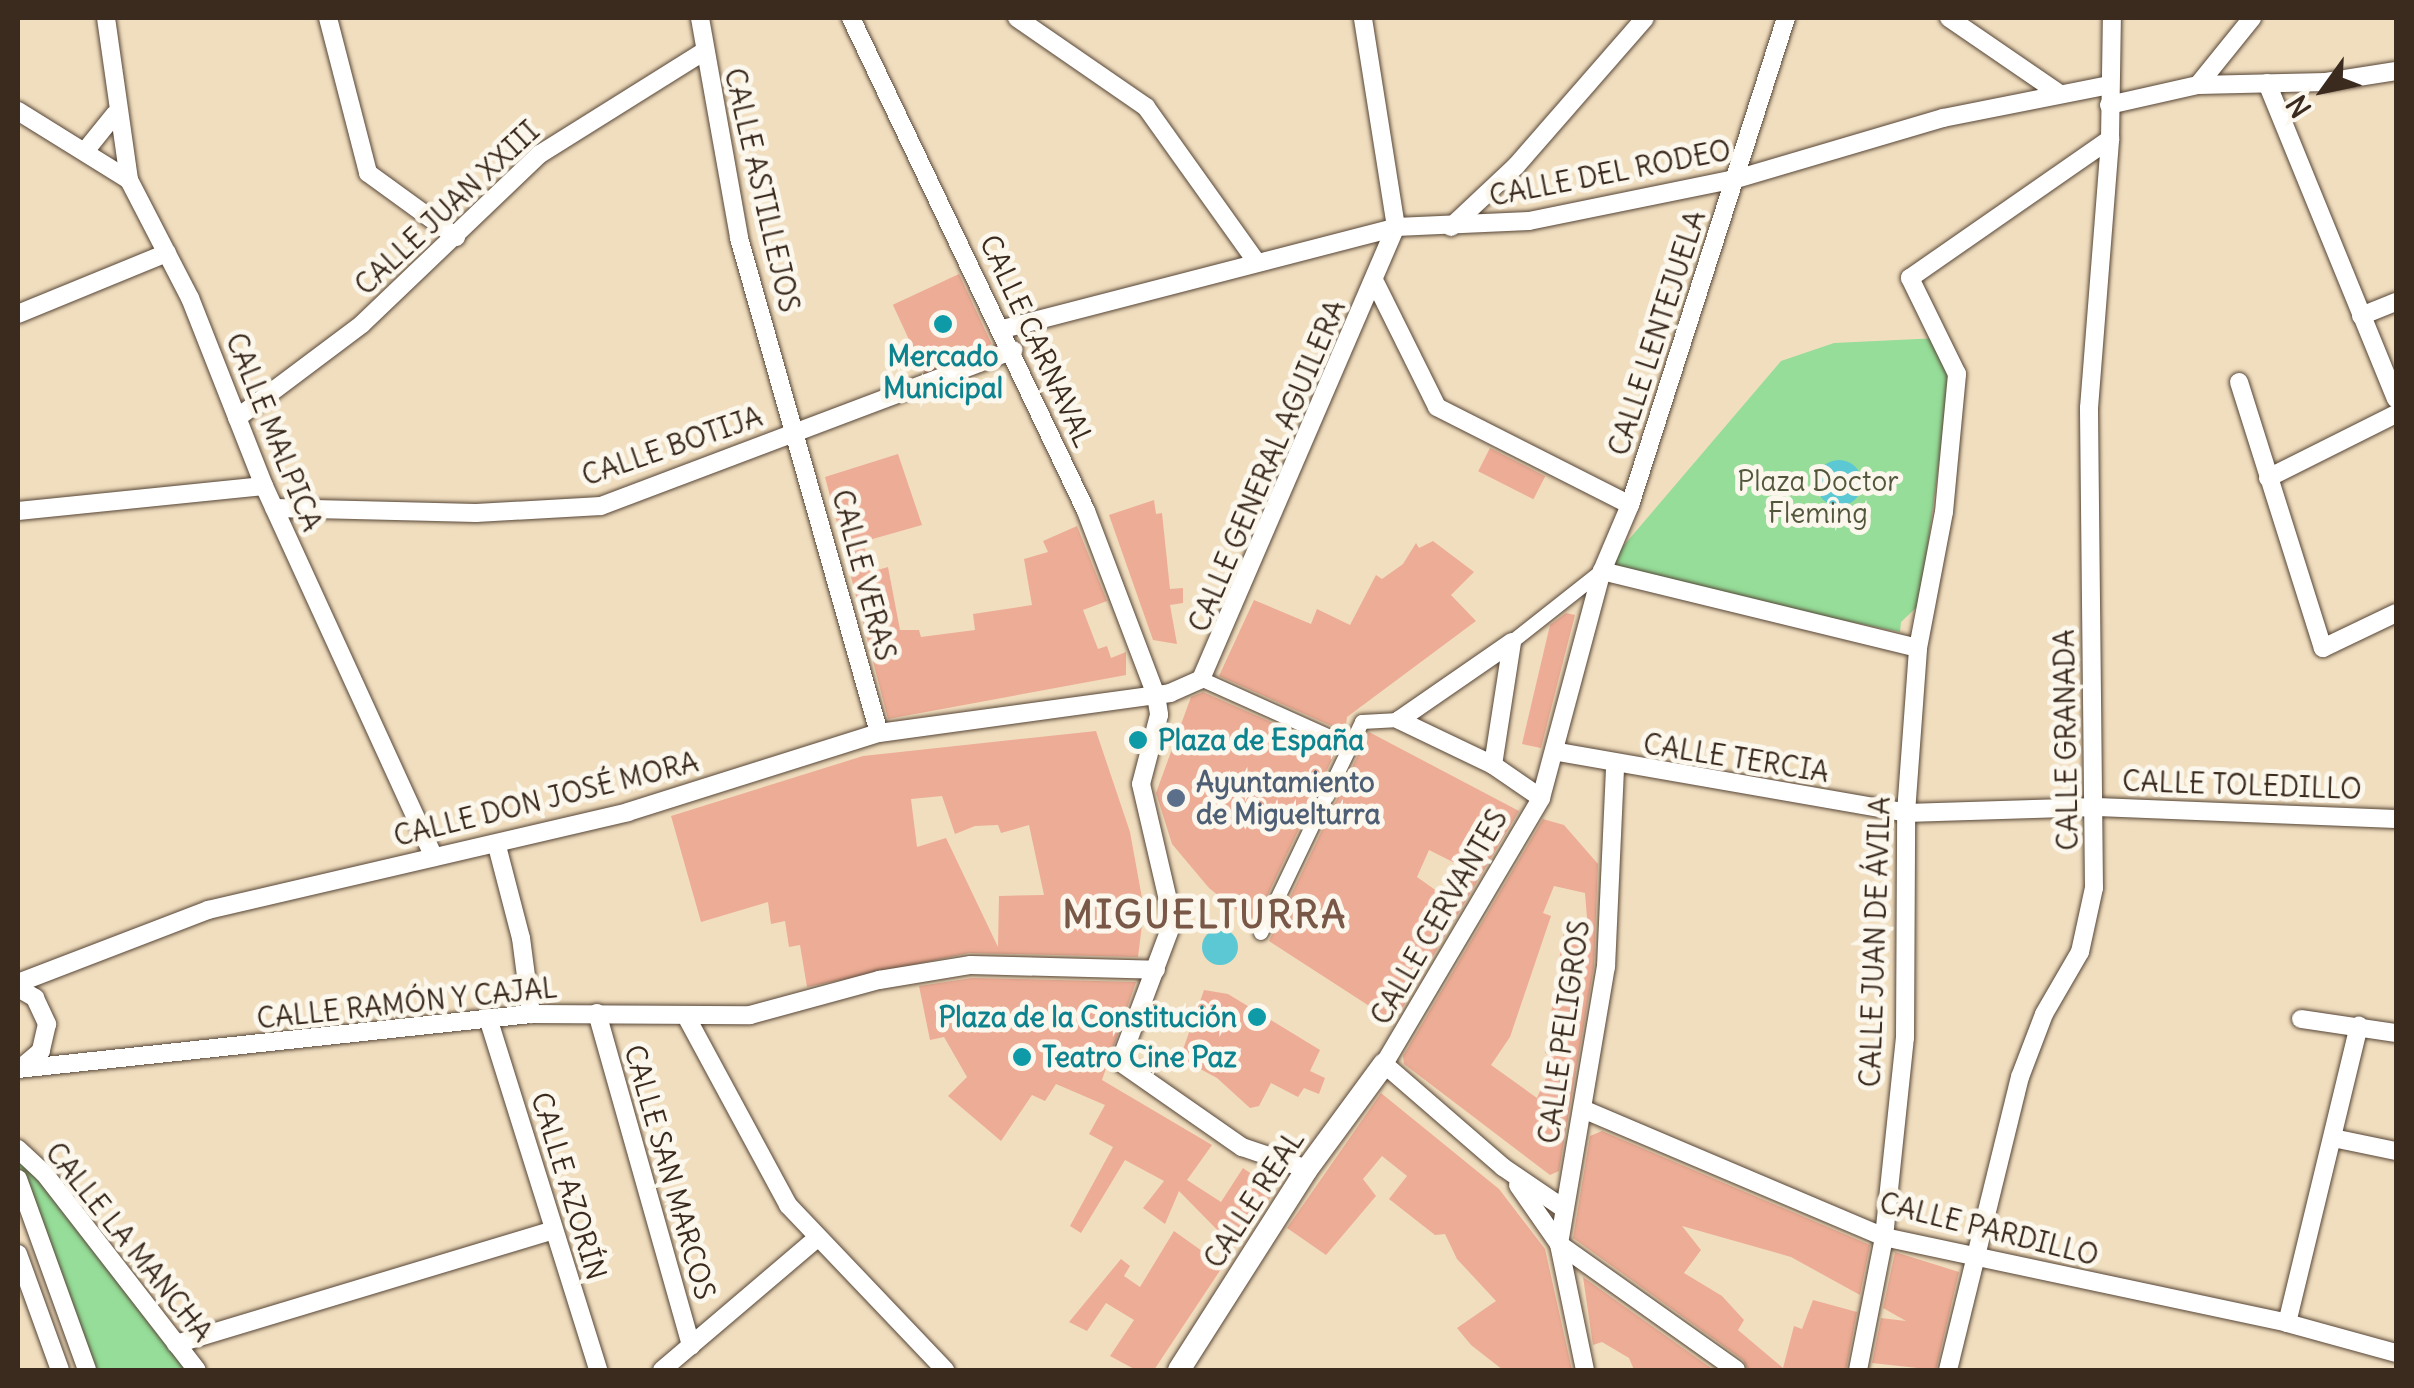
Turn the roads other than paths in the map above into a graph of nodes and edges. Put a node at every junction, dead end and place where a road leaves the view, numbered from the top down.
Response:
1 (106, 18) edge
2 (328, 18) edge
3 (700, 18) edge
4 (851, 18) edge
5 (1017, 18) edge
6 (1363, 18) edge
7 (1646, 18) edge
8 (1786, 18) edge
9 (1949, 18) edge
10 (2112, 18) edge
11 (2252, 18) edge
12 (703, 52) junction
13 (2396, 72) edge
14 (2267, 83) junction
15 (2198, 84) junction
16 (2109, 85) junction
17 (2057, 92) junction
18 (2109, 105) junction
19 (18, 111) edge
20 (116, 114) junction
21 (2110, 140) junction
22 (86, 150) junction
23 (1736, 178) junction
24 (129, 180) junction
25 (1396, 227) junction
26 (1451, 227) junction
27 (456, 237) junction
28 (167, 253) junction
29 (1255, 260) junction
30 (1376, 284) junction
31 (2396, 302) edge
32 (18, 314) edge
33 (2361, 316) junction
34 (1003, 329) junction
35 (1013, 350) junction
36 (2240, 382) dead end
37 (2396, 399) edge
38 (2396, 414) edge
39 (237, 418) junction
40 (796, 432) junction
41 (2268, 478) junction
42 (264, 486) junction
43 (1630, 505) junction
44 (274, 508) junction
45 (18, 511) edge
46 (1602, 570) junction
47 (2396, 612) edge
48 (1512, 642) junction
49 (1918, 648) junction
50 (1201, 678) junction
51 (1156, 695) junction
52 (1399, 720) junction
53 (879, 733) junction
54 (1350, 746) junction
55 (1558, 752) junction
56 (1493, 765) junction
57 (1615, 766) junction
58 (1540, 798) junction
59 (2097, 807) junction
60 (1906, 813) junction
61 (2396, 819) edge
62 (497, 846) junction
63 (434, 857) junction
64 (1262, 933) dead end
65 (1156, 970) junction
66 (18, 986) edge
67 (597, 1013) junction
68 (531, 1014) junction
69 (488, 1018) junction
70 (687, 1018) junction
71 (2301, 1019) dead end
72 (2358, 1026) junction
73 (2396, 1032) edge
74 (1384, 1064) junction
75 (18, 1069) edge
76 (1585, 1110) junction
77 (2333, 1138) junction
78 (18, 1150) edge
79 (2396, 1151) edge
80 (1503, 1166) junction
81 (1308, 1169) junction
82 (18, 1179) edge
83 (1563, 1208) junction
84 (553, 1230) junction
85 (1884, 1237) junction
86 (818, 1238) junction
87 (1559, 1244) junction
88 (18, 1254) edge
89 (1973, 1258) junction
90 (2287, 1324) junction
91 (176, 1344) junction
92 (690, 1346) junction
93 (2396, 1354) edge
94 (60, 1370) edge
95 (87, 1370) edge
96 (197, 1370) edge
97 (598, 1370) edge
98 (662, 1370) edge
99 (945, 1370) edge
100 (1179, 1370) edge
101 (1586, 1370) edge
102 (1736, 1370) edge
103 (1858, 1370) edge
104 (1948, 1370) edge

1 - 20 street, CALLE MALPICA
2 - 27 street
3 - 12 street, CALLE ASTILLEJOS
4 - 34 street, CALLE CARNAVAL
5 - 29 street
6 - 25 street
7 - 26 street
8 - 23 street, CALLE LENTEJUELA
9 - 17 street
10 - 16 street, CALLE GRANADA
11 - 15 street
12 - 27 street, CALLE JUAN XXIII
12 - 40 street, CALLE ASTILLEJOS
13 - 14 street
14 - 15 street
14 - 33 street
15 - 18 street
16 - 17 street, CALLE DEL RODEO
16 - 18 street, CALLE GRANADA
17 - 23 street, CALLE DEL RODEO
18 - 21 street, CALLE GRANADA
19 - 22 street
20 - 22 street
20 - 24 street, CALLE MALPICA
21 - 49 street, CALLE JUAN DE ÁVILA
21 - 59 street, CALLE GRANADA
22 - 24 street
23 - 26 street, CALLE DEL RODEO
23 - 43 street, CALLE LENTEJUELA
24 - 28 street, CALLE MALPICA
25 - 26 street, CALLE DEL RODEO
25 - 29 street, CALLE DEL RODEO
25 - 30 street, CALLE GENERAL AGUILERA
27 - 39 street, CALLE JUAN XXIII
28 - 32 street
28 - 39 street, CALLE MALPICA
29 - 34 street, CALLE DEL RODEO
30 - 43 street
30 - 50 street, CALLE GENERAL AGUILERA
31 - 33 street
33 - 37 street
34 - 35 street, CALLE CARNAVAL
35 - 40 street, CALLE BOTIJA
35 - 51 street, CALLE CARNAVAL
36 - 41 street
38 - 41 street
39 - 42 street, CALLE MALPICA
40 - 44 street, CALLE BOTIJA
40 - 53 street, CALLE VERAS
41 - 47 street
42 - 44 street, CALLE MALPICA
42 - 45 street
43 - 46 street, CALLE LENTEJUELA
44 - 63 street, CALLE MALPICA
46 - 48 street
46 - 49 street
46 - 55 street, CALLE CERVANTES
48 - 52 street
48 - 56 street
49 - 60 street, CALLE JUAN DE ÁVILA
50 - 51 street
50 - 54 street
51 - 53 street, CALLE DON JOSÉ MORA
51 - 65 street
52 - 54 street
52 - 56 street
53 - 62 street, CALLE DON JOSÉ MORA
54 - 64 street
55 - 57 street, CALLE TERCIA
55 - 58 street, CALLE CERVANTES
56 - 58 street
57 - 60 street, CALLE TERCIA
57 - 76 street, CALLE PELIGROS
58 - 74 street, CALLE CERVANTES
59 - 60 street, CALLE TOLEDILLO
59 - 61 street, CALLE TOLEDILLO
59 - 89 street, CALLE GRANADA
60 - 85 street, CALLE JUAN DE ÁVILA
62 - 63 street, CALLE DON JOSÉ MORA
62 - 68 street
63 - 66 street, CALLE DON JOSÉ MORA
65 - 70 street, CALLE RAMÓN Y CAJAL
65 - 81 street
66 - 75 street
67 - 68 street, CALLE RAMÓN Y CAJAL
67 - 70 street, CALLE RAMÓN Y CAJAL
67 - 92 street, CALLE SAN MARCOS
68 - 69 street, CALLE RAMÓN Y CAJAL
69 - 75 street, CALLE RAMÓN Y CAJAL
69 - 84 street, CALLE AZORÍN
70 - 86 street
71 - 72 street
72 - 73 street
72 - 77 street
74 - 80 street
74 - 81 street, CALLE REAL
76 - 83 street, CALLE PELIGROS
76 - 85 street, CALLE PARDILLO
77 - 79 street
77 - 90 street
78 - 91 street, CALLE LA MANCHA
80 - 83 street
80 - 87 street
81 - 100 street, CALLE REAL
82 - 95 street
83 - 87 street, CALLE PELIGROS
84 - 91 street
84 - 97 street, CALLE AZORÍN
85 - 89 street, CALLE PARDILLO
85 - 103 street, CALLE JUAN DE ÁVILA
86 - 92 street
86 - 99 street
87 - 101 street
87 - 102 street
88 - 94 street
89 - 90 street, CALLE PARDILLO
89 - 104 street, CALLE GRANADA
90 - 93 street, CALLE PARDILLO
91 - 96 street, CALLE LA MANCHA
92 - 98 street

